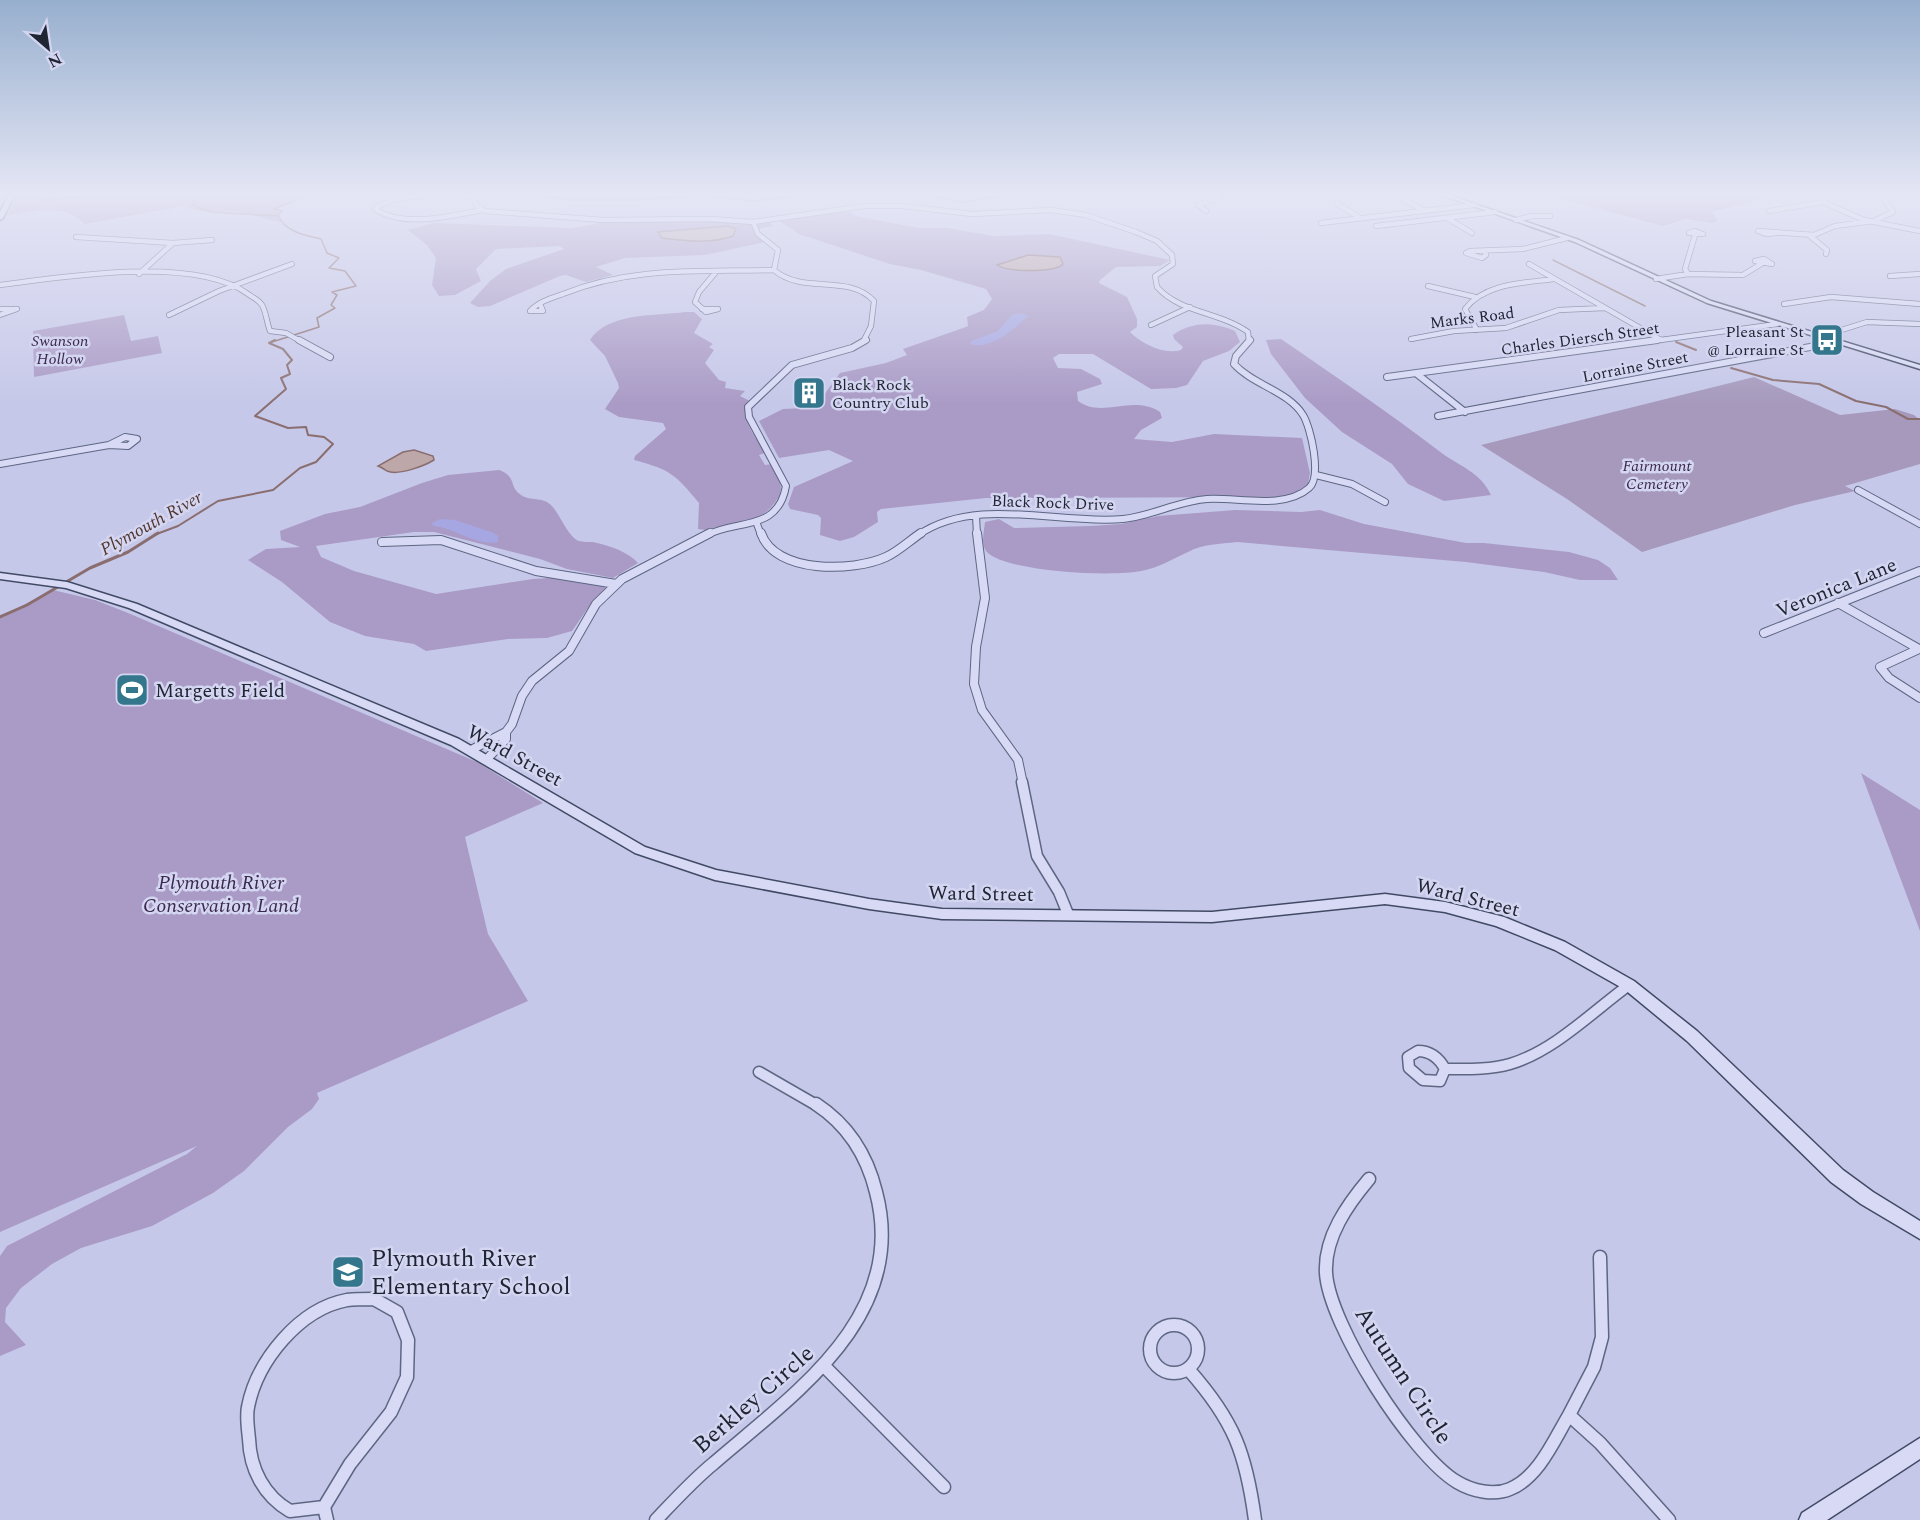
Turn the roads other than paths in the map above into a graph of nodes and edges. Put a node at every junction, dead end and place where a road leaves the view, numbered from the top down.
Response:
1 (152, 263) edge
2 (775, 263) edge
3 (1173, 263) edge
4 (1623, 263) edge
5 (1687, 263) edge
6 (292, 264) dead end
7 (1529, 264) dead end
8 (1761, 264) dead end
9 (774, 270) junction
10 (716, 272) junction
11 (140, 274) junction
12 (1688, 274) junction
13 (1920, 274) edge
14 (1890, 276) dead end
15 (1654, 277) junction
16 (1554, 279) junction
17 (0, 285) edge
18 (234, 285) junction
19 (1428, 286) dead end
20 (1475, 297) junction
21 (540, 304) dead end
22 (1784, 304) dead end
23 (1920, 304) edge
24 (1190, 307) junction
25 (1605, 308) junction
26 (0, 309) edge
27 (702, 309) dead end
28 (0, 315) edge
29 (169, 315) dead end
30 (1777, 324) junction
31 (1920, 324) edge
32 (1151, 325) dead end
33 (1477, 330) junction
34 (1819, 337) junction
35 (1411, 339) dead end
36 (1661, 340) junction
37 (1837, 342) junction
38 (330, 357) dead end
39 (1920, 368) edge
40 (1417, 374) junction
41 (1387, 377) dead end
42 (1465, 412) junction
43 (1437, 416) dead end
44 (109, 445) dead end
45 (0, 464) edge
46 (1316, 475) junction
47 (1858, 490) dead end
48 (1385, 502) dead end
49 (976, 516) junction
50 (757, 524) junction
51 (1920, 524) edge
52 (382, 542) dead end
53 (1920, 571) edge
54 (0, 576) edge
55 (616, 584) junction
56 (1838, 603) junction
57 (1764, 633) dead end
58 (1920, 698) edge
59 (506, 732) junction
60 (471, 750) junction
61 (487, 759) junction
62 (1068, 914) junction
63 (1629, 985) junction
64 (1445, 1069) dead end
65 (759, 1072) dead end
66 (1368, 1179) dead end
67 (1913, 1224) edge
68 (1920, 1231) edge
69 (1600, 1257) dead end
70 (825, 1367) junction
71 (1189, 1370) dead end
72 (1569, 1415) junction
73 (1920, 1448) edge
74 (944, 1487) dead end
75 (326, 1514) edge
76 (656, 1520) edge
77 (1255, 1520) edge
78 (1669, 1520) edge
79 (1809, 1520) edge

1 - 11 street
2 - 9 street
3 - 24 street
4 - 15 street
5 - 12 street
6 - 18 street
7 - 16 street
8 - 12 street
9 - 10 street
9 - 50 street
10 - 21 street
10 - 27 street
11 - 17 street
11 - 18 street
12 - 15 street
13 - 14 street
15 - 30 street
16 - 20 street
16 - 25 street
18 - 29 street
18 - 38 street
19 - 20 street
20 - 33 street
22 - 23 street
24 - 32 street
24 - 46 street
25 - 33 street, Marks Road
25 - 36 street
26 - 28 street
30 - 34 street
30 - 36 street, Charles Diersch Street
31 - 34 street
33 - 35 street, Marks Road
34 - 37 street
36 - 40 street, Charles Diersch Street
37 - 39 street
37 - 42 street, Lorraine Street
40 - 41 street, Charles Diersch Street
40 - 42 street
42 - 43 street, Lorraine Street
44 - 45 street
46 - 48 street
46 - 49 street, Black Rock Drive
47 - 51 street
49 - 50 street, Black Rock Drive
49 - 62 street
50 - 55 street
52 - 55 street
53 - 56 street, Veronica Lane
54 - 60 street, Ward Street
55 - 59 street
56 - 57 street, Veronica Lane
56 - 58 street
59 - 60 street
59 - 61 street
60 - 61 street, Ward Street
61 - 62 street, Ward Street
62 - 63 street, Ward Street
63 - 64 street
63 - 67 street, Ward Street
65 - 70 street, Berkley Circle
66 - 72 street, Autumn Circle
67 - 68 street, Ward Street
69 - 72 street, Autumn Circle
70 - 74 street
70 - 76 street, Berkley Circle
71 - 77 street
72 - 78 street
73 - 79 street
75 - 75 street

